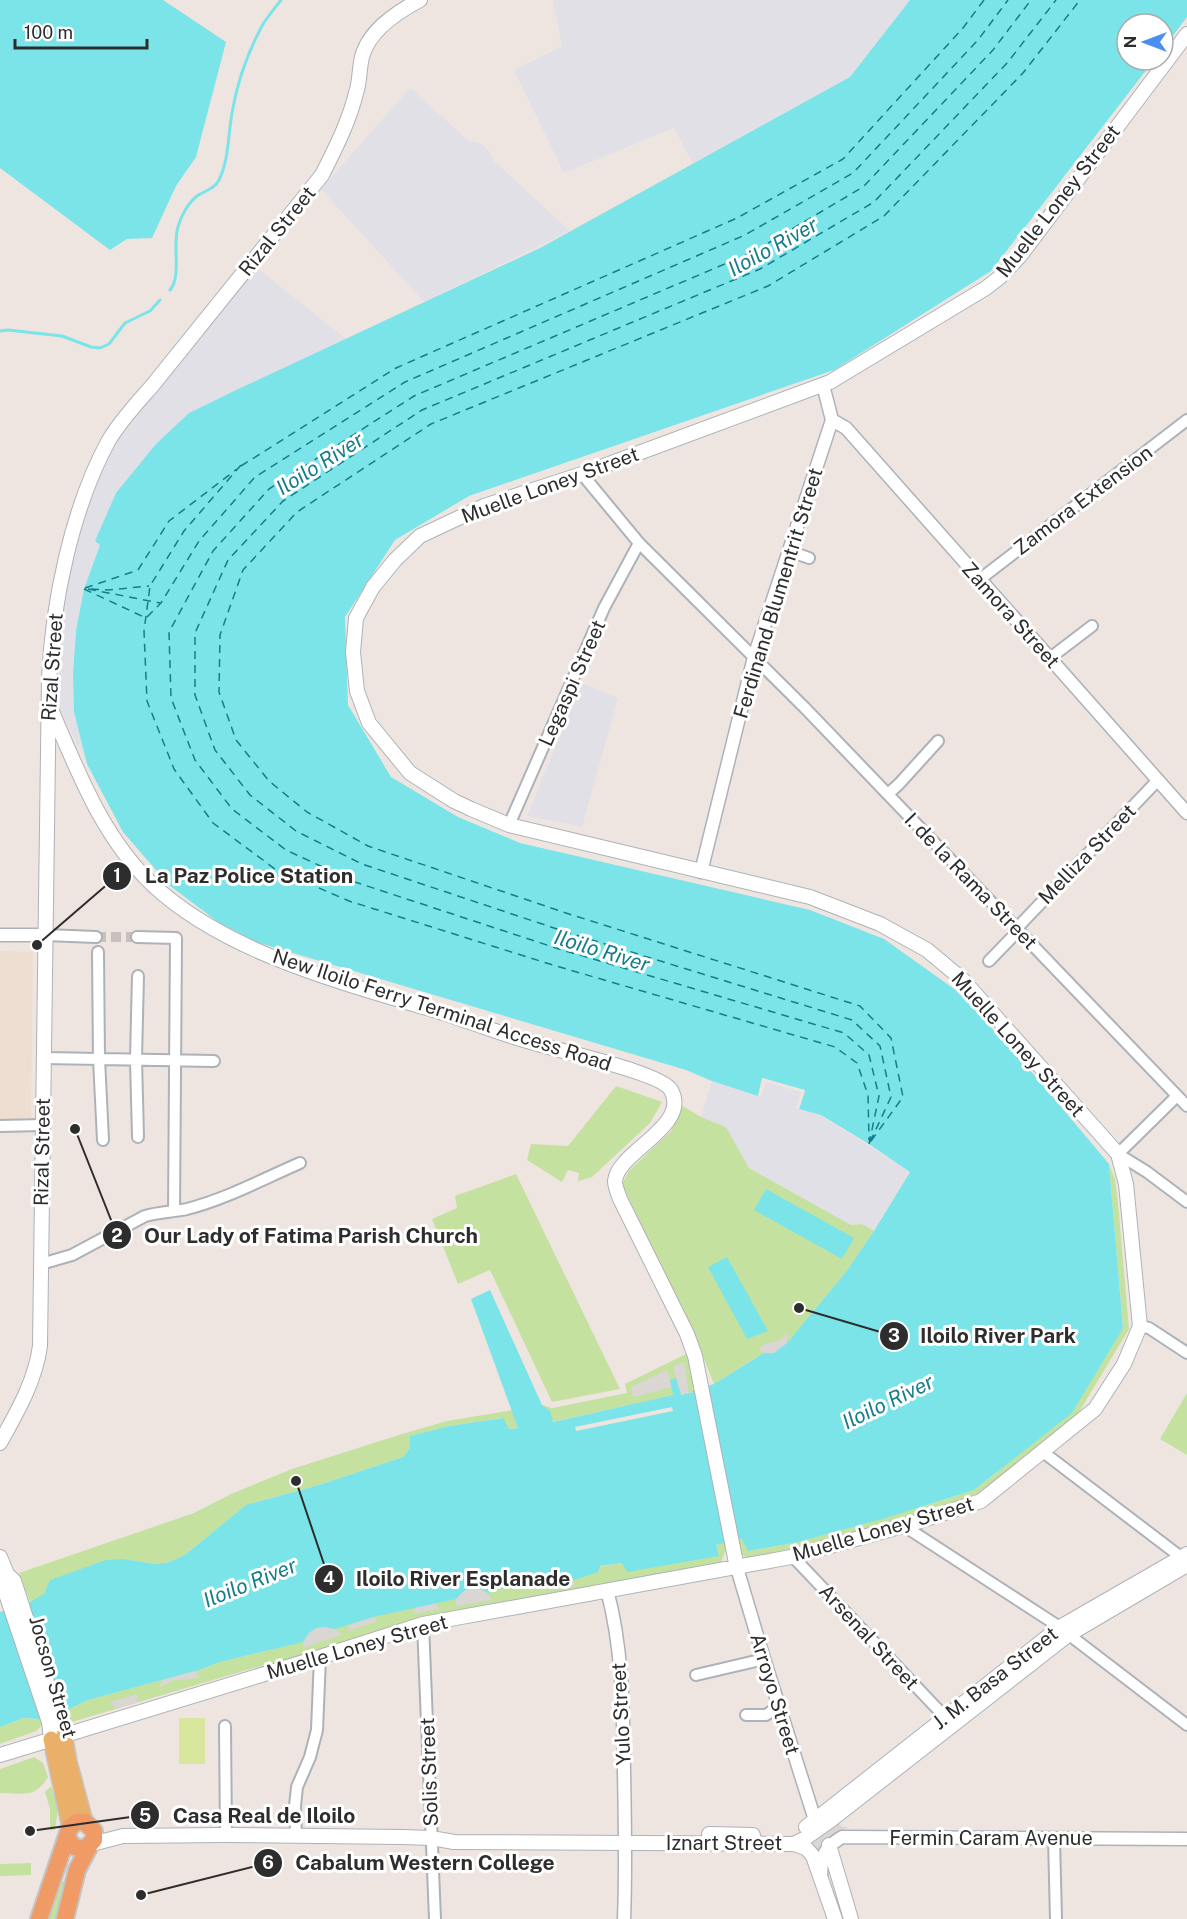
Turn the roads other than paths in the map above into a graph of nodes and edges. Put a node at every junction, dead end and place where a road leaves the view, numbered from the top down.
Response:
1 (420, 0) edge
2 (1187, 34) edge
3 (822, 385) junction
4 (832, 420) junction
5 (1187, 420) edge
6 (582, 474) junction
7 (639, 543) junction
8 (789, 551) junction
9 (809, 558) dead end
10 (979, 580) junction
11 (1092, 626) dead end
12 (754, 657) junction
13 (1050, 658) junction
14 (48, 702) junction
15 (938, 741) dead end
16 (1158, 780) junction
17 (888, 794) junction
18 (1187, 813) edge
19 (509, 825) junction
20 (701, 872) junction
21 (1018, 929) junction
22 (0, 935) edge
23 (45, 935) junction
24 (96, 937) tunnel mouth
25 (137, 938) tunnel mouth
26 (98, 952) dead end
27 (989, 961) dead end
28 (138, 976) dead end
29 (44, 1058) junction
30 (99, 1059) junction
31 (136, 1059) junction
32 (175, 1060) junction
33 (214, 1060) dead end
34 (1177, 1096) junction
35 (1187, 1106) edge
36 (43, 1125) junction
37 (0, 1126) edge
38 (138, 1137) dead end
39 (103, 1140) dead end
40 (1118, 1154) junction
41 (300, 1162) dead end
42 (1187, 1202) edge
43 (174, 1211) junction
44 (41, 1264) junction
45 (1140, 1326) junction
46 (1187, 1353) edge
47 (0, 1443) edge
48 (1043, 1452) junction
49 (904, 1526) junction
50 (0, 1557) edge
51 (791, 1557) junction
52 (1185, 1559) edge
53 (737, 1568) junction
54 (607, 1590) junction
55 (423, 1624) junction
56 (1064, 1631) junction
57 (320, 1658) junction
58 (764, 1659) junction
59 (696, 1675) dead end
60 (779, 1706) junction
61 (746, 1715) dead end
62 (945, 1717) junction
63 (1187, 1725) edge
64 (225, 1726) dead end
65 (58, 1737) junction
66 (0, 1755) edge
67 (816, 1825) junction
68 (78, 1827) junction
69 (226, 1834) junction
70 (296, 1835) junction
71 (123, 1836) junction
72 (431, 1838) junction
73 (1054, 1838) junction
74 (626, 1839) junction
75 (1187, 1839) edge
76 (794, 1844) junction
77 (90, 1845) junction
78 (829, 1845) junction
79 (821, 1875) junction
80 (50, 1885) junction
81 (73, 1885) junction
82 (26, 1919) edge
83 (39, 1919) edge
84 (65, 1919) edge
85 (74, 1919) edge
86 (435, 1919) edge
87 (624, 1919) edge
88 (835, 1919) edge
89 (851, 1919) edge
90 (1056, 1919) edge

1 - 14 main road, Rizal Street
2 - 3 main road, Muelle Loney Street
3 - 4 street
3 - 6 main road, Muelle Loney Street
4 - 8 street, Ferdinand Blumentrit Street
4 - 10 street, Zamora Street
5 - 10 street, Zamora Extension
6 - 7 street
6 - 19 main road, Muelle Loney Street
7 - 12 street
7 - 19 street, Legaspi Street
8 - 9 street
8 - 12 street, Ferdinand Blumentrit Street
10 - 13 street, Zamora Street
11 - 13 street
12 - 17 street, I. de la Rama Street
12 - 20 street, Ferdinand Blumentrit Street
13 - 16 street, Zamora Street
14 - 23 main road, Rizal Street
14 - 53 main road, New Iloilo Ferry Terminal Access Road
15 - 17 street
16 - 18 street, Zamora Street
16 - 21 street, Melliza Street
17 - 21 street, I. de la Rama Street
19 - 20 main road, Muelle Loney Street
20 - 40 main road, Muelle Loney Street
21 - 27 street, Melliza Street
21 - 34 street, I. de la Rama Street
22 - 23 street
23 - 24 street
23 - 29 main road, Rizal Street
25 - 32 street
26 - 30 street
28 - 31 street
29 - 30 street
29 - 36 main road, Rizal Street
30 - 31 street
30 - 39 street
31 - 32 street
31 - 38 street
32 - 33 street
32 - 43 street
34 - 35 street, I. de la Rama Street
34 - 40 street
36 - 37 street
36 - 44 main road, Rizal Street
40 - 42 street
40 - 45 main road, Muelle Loney Street
41 - 43 street
43 - 44 street
44 - 47 main road, Rizal Street
45 - 46 street
45 - 48 main road, Muelle Loney Street
48 - 49 main road, Muelle Loney Street
48 - 52 street
49 - 51 main road, Muelle Loney Street
49 - 56 street
50 - 65 main road, Jocson Street
51 - 53 main road, Muelle Loney Street
51 - 62 street, Arsenal Street
52 - 56 main road, J. M. Basa Street
53 - 54 main road, Muelle Loney Street
53 - 58 street, Arroyo Street
54 - 55 main road, Muelle Loney Street
54 - 74 street, Yulo Street
55 - 57 main road, Muelle Loney Street
55 - 72 street, Solis Street
56 - 62 main road, J. M. Basa Street
56 - 63 street
56 - 67 main road, J. M. Basa Street
57 - 65 main road, Muelle Loney Street
57 - 70 street
58 - 59 street
58 - 60 street, Arroyo Street
60 - 61 street
60 - 67 street, Arroyo Street
62 - 67 main road, J. M. Basa Street
64 - 69 street
65 - 66 main road, Muelle Loney Street
65 - 68 main road, Jocson Street
67 - 74 main road
67 - 76 main road, Iznart Street
68 - 71 main road
68 - 77 highway
68 - 77 highway
68 - 80 highway
69 - 70 main road
69 - 71 main road
70 - 72 main road
71 - 77 main road
72 - 74 main road
72 - 86 street, Solis Street
73 - 75 street, Fermin Caram Avenue
73 - 78 street, Fermin Caram Avenue
73 - 90 street
74 - 76 main road, Iznart Street
74 - 87 street, Yulo Street
76 - 79 main road
77 - 81 highway
78 - 79 street
78 - 89 main road
79 - 88 main road
80 - 82 highway
80 - 83 highway
81 - 84 highway
81 - 85 highway

